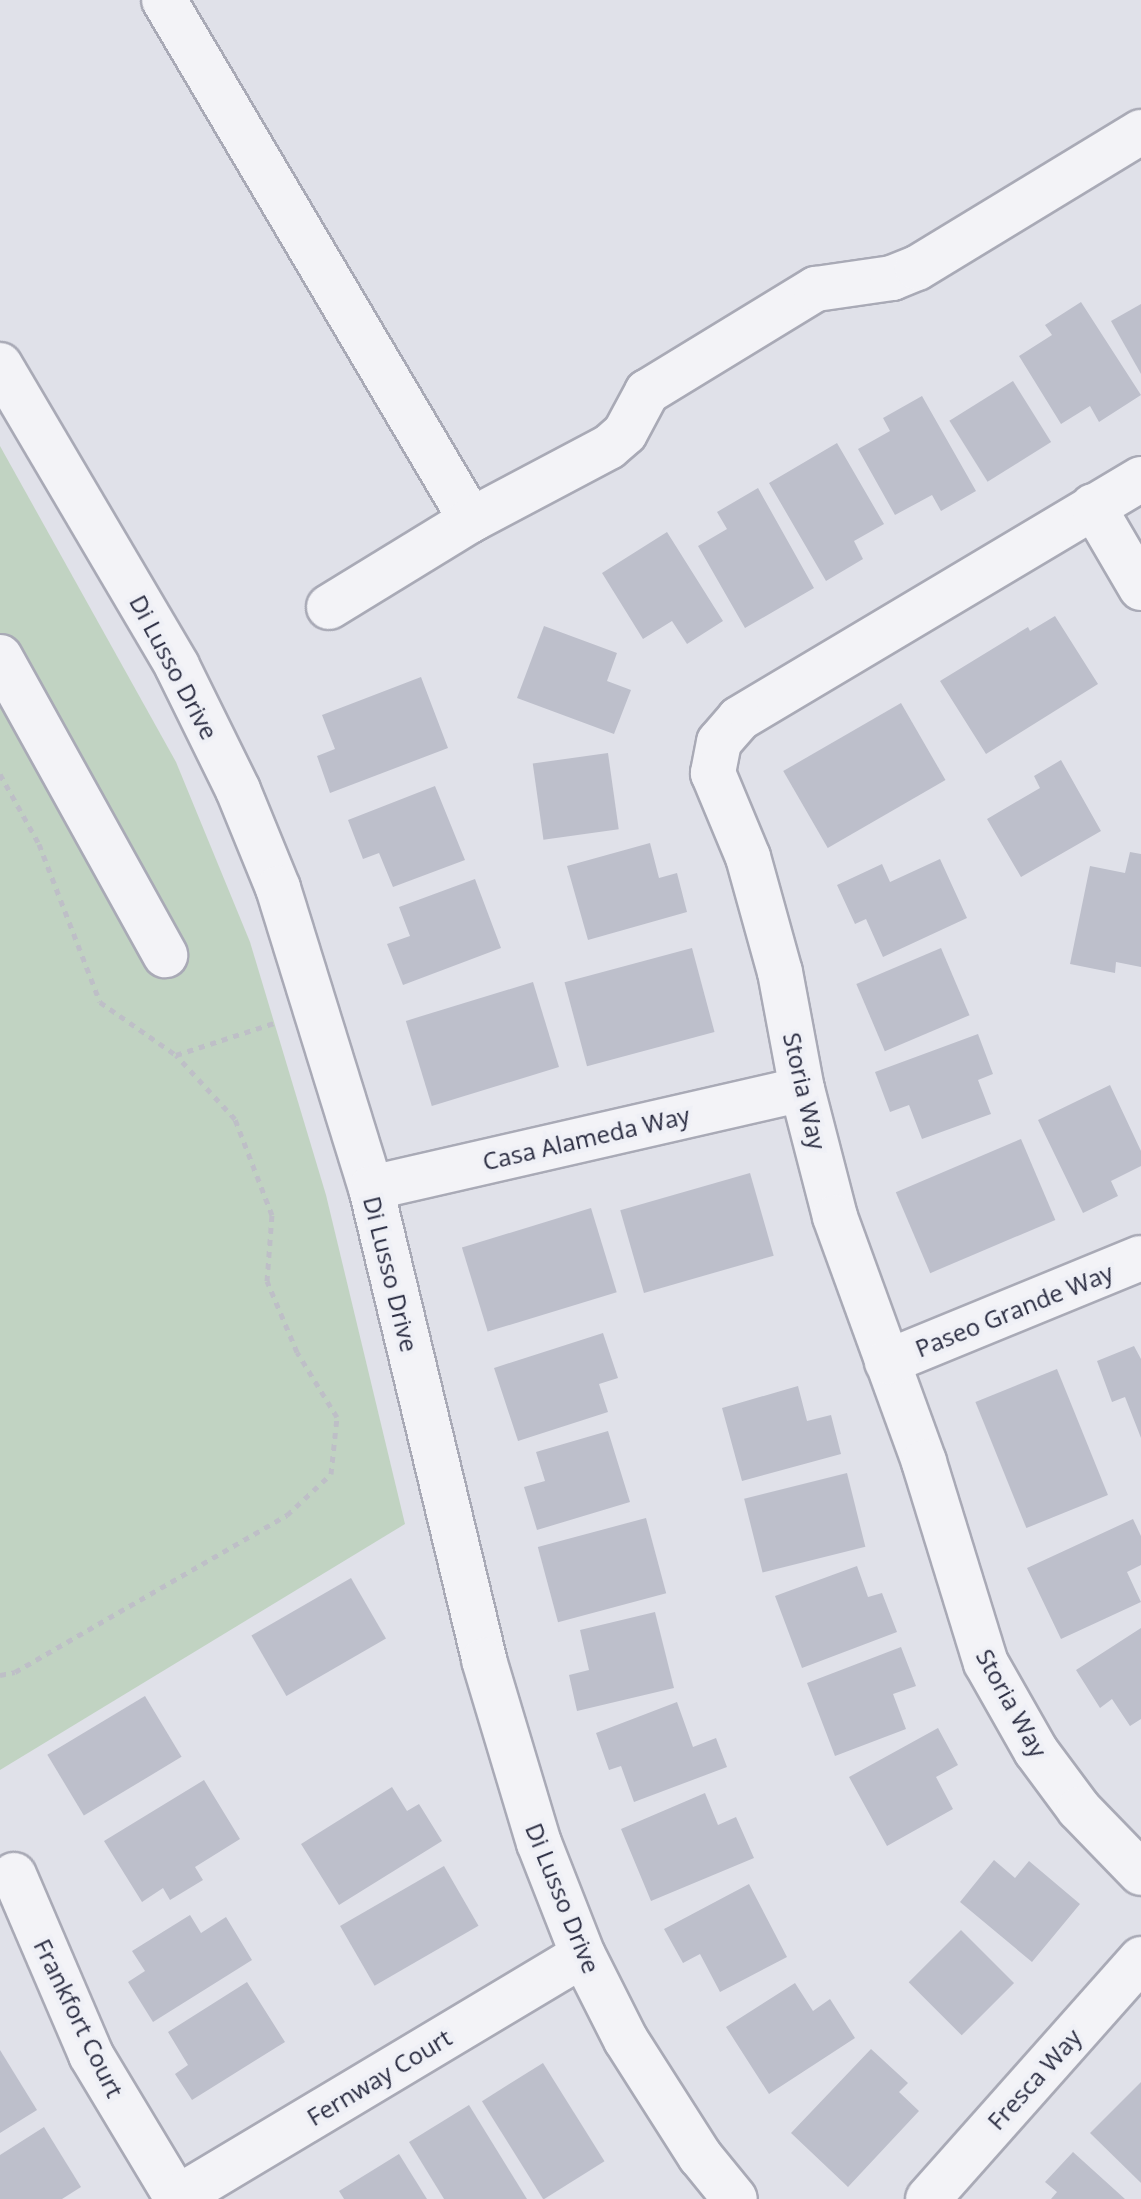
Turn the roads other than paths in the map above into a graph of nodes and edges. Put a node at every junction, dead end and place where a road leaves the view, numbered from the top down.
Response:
1 (164, 0) edge
2 (1141, 132) edge
3 (0, 365) edge
4 (1141, 479) edge
5 (1093, 506) junction
6 (471, 520) junction
7 (1141, 588) edge
8 (329, 607) dead end
9 (0, 657) edge
10 (165, 955) dead end
11 (802, 1089) junction
12 (371, 1188) junction
13 (1141, 1258) edge
14 (887, 1362) junction
15 (1141, 1873) edge
16 (14, 1875) dead end
17 (583, 1955) junction
18 (1141, 1959) edge
19 (176, 2198) edge
20 (735, 2199) edge
21 (928, 2199) edge

1 - 6 street
2 - 6 street
3 - 12 street, Di Lusso Drive
4 - 5 street, Storia Way
5 - 7 street
5 - 11 street, Storia Way
6 - 8 street
9 - 10 street
11 - 12 street, Casa Alameda Way
11 - 14 street, Storia Way
12 - 17 street, Di Lusso Drive
13 - 14 street, Paseo Grande Way
14 - 15 street, Storia Way
16 - 19 street, Frankfort Court
17 - 19 street, Fernway Court
17 - 20 street, Di Lusso Drive
18 - 21 street, Fresca Way

